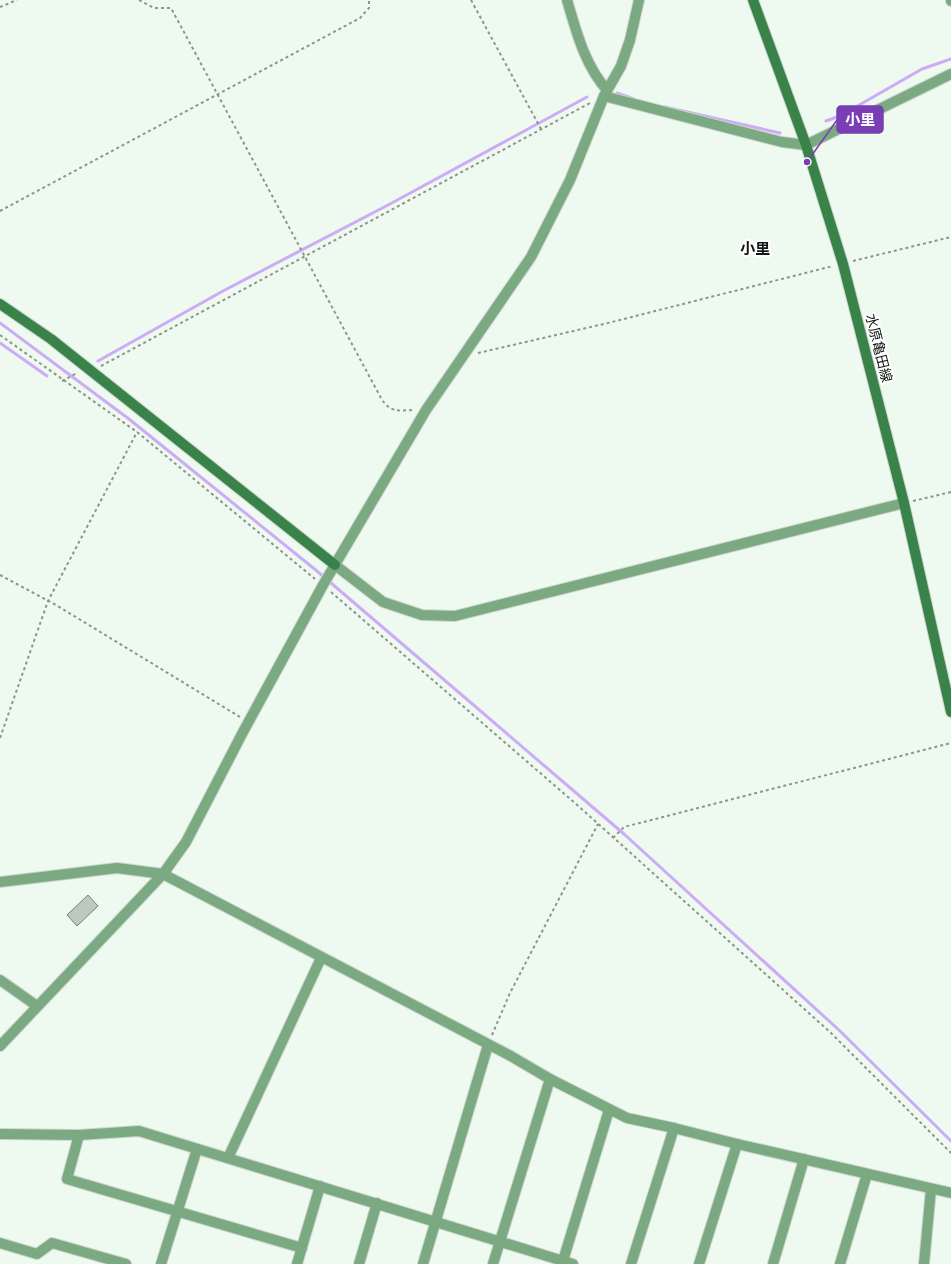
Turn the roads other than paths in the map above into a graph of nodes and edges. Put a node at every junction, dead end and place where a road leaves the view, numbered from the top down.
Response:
1 (567, 0) edge
2 (639, 0) edge
3 (753, 0) edge
4 (951, 74) edge
5 (605, 93) junction
6 (806, 145) junction
7 (0, 304) edge
8 (904, 503) junction
9 (335, 565) junction
10 (951, 712) edge
11 (162, 874) junction
12 (0, 882) edge
13 (322, 958) junction
14 (0, 980) edge
15 (37, 1006) junction
16 (488, 1045) junction
17 (0, 1046) edge
18 (550, 1080) junction
19 (609, 1110) junction
20 (674, 1128) junction
21 (0, 1134) edge
22 (79, 1134) junction
23 (737, 1144) junction
24 (197, 1149) junction
25 (228, 1158) junction
26 (804, 1159) junction
27 (867, 1174) junction
28 (320, 1186) junction
29 (931, 1189) junction
30 (951, 1193) edge
31 (377, 1203) junction
32 (178, 1211) junction
33 (436, 1222) junction
34 (0, 1243) edge
35 (500, 1243) junction
36 (302, 1248) junction
37 (562, 1262) edge
38 (126, 1264) edge
39 (161, 1264) edge
40 (297, 1264) edge
41 (359, 1264) edge
42 (423, 1264) edge
43 (493, 1264) edge
44 (573, 1264) edge
45 (631, 1264) edge
46 (699, 1264) edge
47 (773, 1264) edge
48 (840, 1264) edge
49 (924, 1264) edge

1 - 5 street
2 - 5 street
3 - 6 main road, 水原亀田線
4 - 6 street
5 - 6 street
5 - 9 street
6 - 8 main road, 水原亀田線
7 - 9 main road
8 - 9 street
8 - 10 main road, 水原亀田線
9 - 11 street
11 - 12 street
11 - 13 street
11 - 15 street
13 - 16 street
13 - 25 street
14 - 15 street
15 - 17 street
16 - 18 street
16 - 33 street
18 - 19 street
18 - 35 street
19 - 20 street
19 - 37 street
20 - 23 street
20 - 45 street
21 - 22 street
22 - 24 street
22 - 32 street
23 - 26 street
23 - 46 street
24 - 25 street
24 - 32 street
25 - 28 street
26 - 27 street
26 - 47 street
27 - 29 street
27 - 48 street
28 - 31 street
28 - 36 street
29 - 30 street
29 - 49 street
31 - 33 street
31 - 41 street
32 - 36 street
32 - 39 street
33 - 35 street
33 - 42 street
34 - 38 street
35 - 37 street
35 - 43 street
36 - 40 street
37 - 44 street

